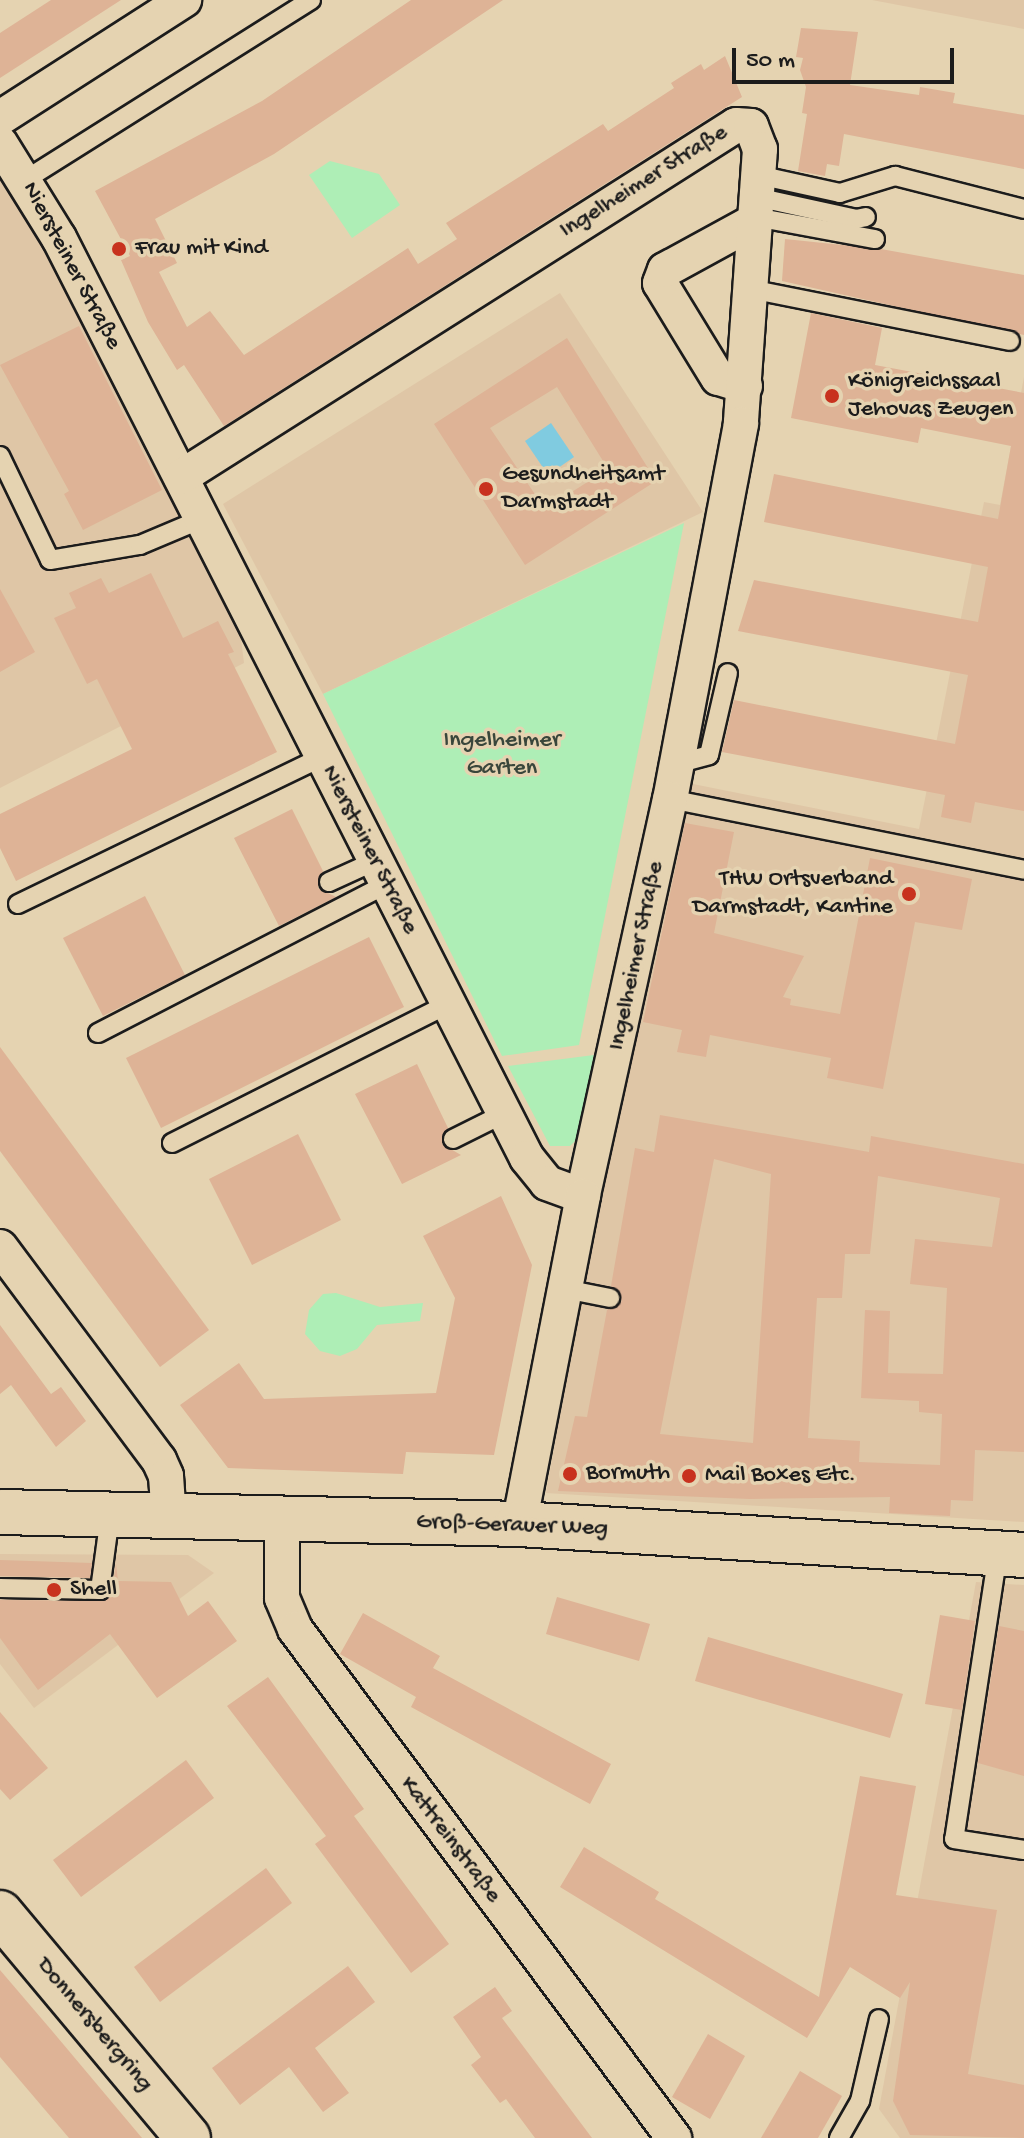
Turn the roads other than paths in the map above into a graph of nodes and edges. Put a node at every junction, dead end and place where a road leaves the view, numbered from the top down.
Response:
1 (184, 0) edge
2 (311, 0) edge
3 (0, 118) edge
4 (0, 143) edge
5 (25, 180) junction
6 (756, 203) junction
7 (1024, 209) edge
8 (866, 217) dead end
9 (875, 239) dead end
10 (750, 289) junction
11 (1010, 341) dead end
12 (745, 386) junction
13 (0, 456) edge
14 (181, 477) junction
15 (202, 519) junction
16 (728, 673) dead end
17 (322, 757) junction
18 (676, 764) junction
19 (670, 799) junction
20 (1024, 870) edge
21 (381, 872) junction
22 (329, 882) dead end
23 (18, 904) dead end
24 (448, 1004) junction
25 (98, 1033) dead end
26 (503, 1114) junction
27 (453, 1139) dead end
28 (172, 1143) dead end
29 (583, 1196) junction
30 (0, 1247) edge
31 (565, 1289) junction
32 (610, 1298) dead end
33 (0, 1512) edge
34 (110, 1516) junction
35 (169, 1519) junction
36 (282, 1521) junction
37 (519, 1524) junction
38 (1011, 1554) edge
39 (0, 1588) edge
40 (1024, 1850) edge
41 (0, 1913) edge
42 (879, 2019) dead end
43 (188, 2138) edge
44 (674, 2138) edge
45 (839, 2138) edge

1 - 3 street
2 - 5 lane
4 - 5 street, Niersteiner Straße
5 - 14 street, Niersteiner Straße
6 - 7 lane
6 - 8 lane
6 - 9 lane
6 - 10 street, Ingelheimer Straße
6 - 12 street
6 - 14 street, Ingelheimer Straße
10 - 11 lane
10 - 12 street, Ingelheimer Straße
12 - 18 street, Ingelheimer Straße
13 - 15 lane
14 - 15 street, Niersteiner Straße
15 - 17 street, Niersteiner Straße
16 - 18 lane
17 - 21 street, Niersteiner Straße
17 - 23 lane
18 - 19 street, Ingelheimer Straße
19 - 20 lane
19 - 29 street, Ingelheimer Straße
21 - 22 lane
21 - 24 street, Niersteiner Straße
21 - 25 lane
24 - 26 street, Niersteiner Straße
24 - 28 lane
26 - 27 lane
26 - 29 street, Niersteiner Straße
29 - 31 street, Ingelheimer Straße
30 - 35 street
31 - 32 lane
31 - 37 street, Ingelheimer Straße
33 - 34 main road, Groß-Gerauer Weg
34 - 35 main road, Groß-Gerauer Weg
34 - 39 lane
35 - 36 main road, Groß-Gerauer Weg
36 - 37 main road, Groß-Gerauer Weg
36 - 44 street, Kattreinstraße
37 - 38 main road, Groß-Gerauer Weg
38 - 40 lane
41 - 43 main road, Donnersbergring
42 - 45 lane

